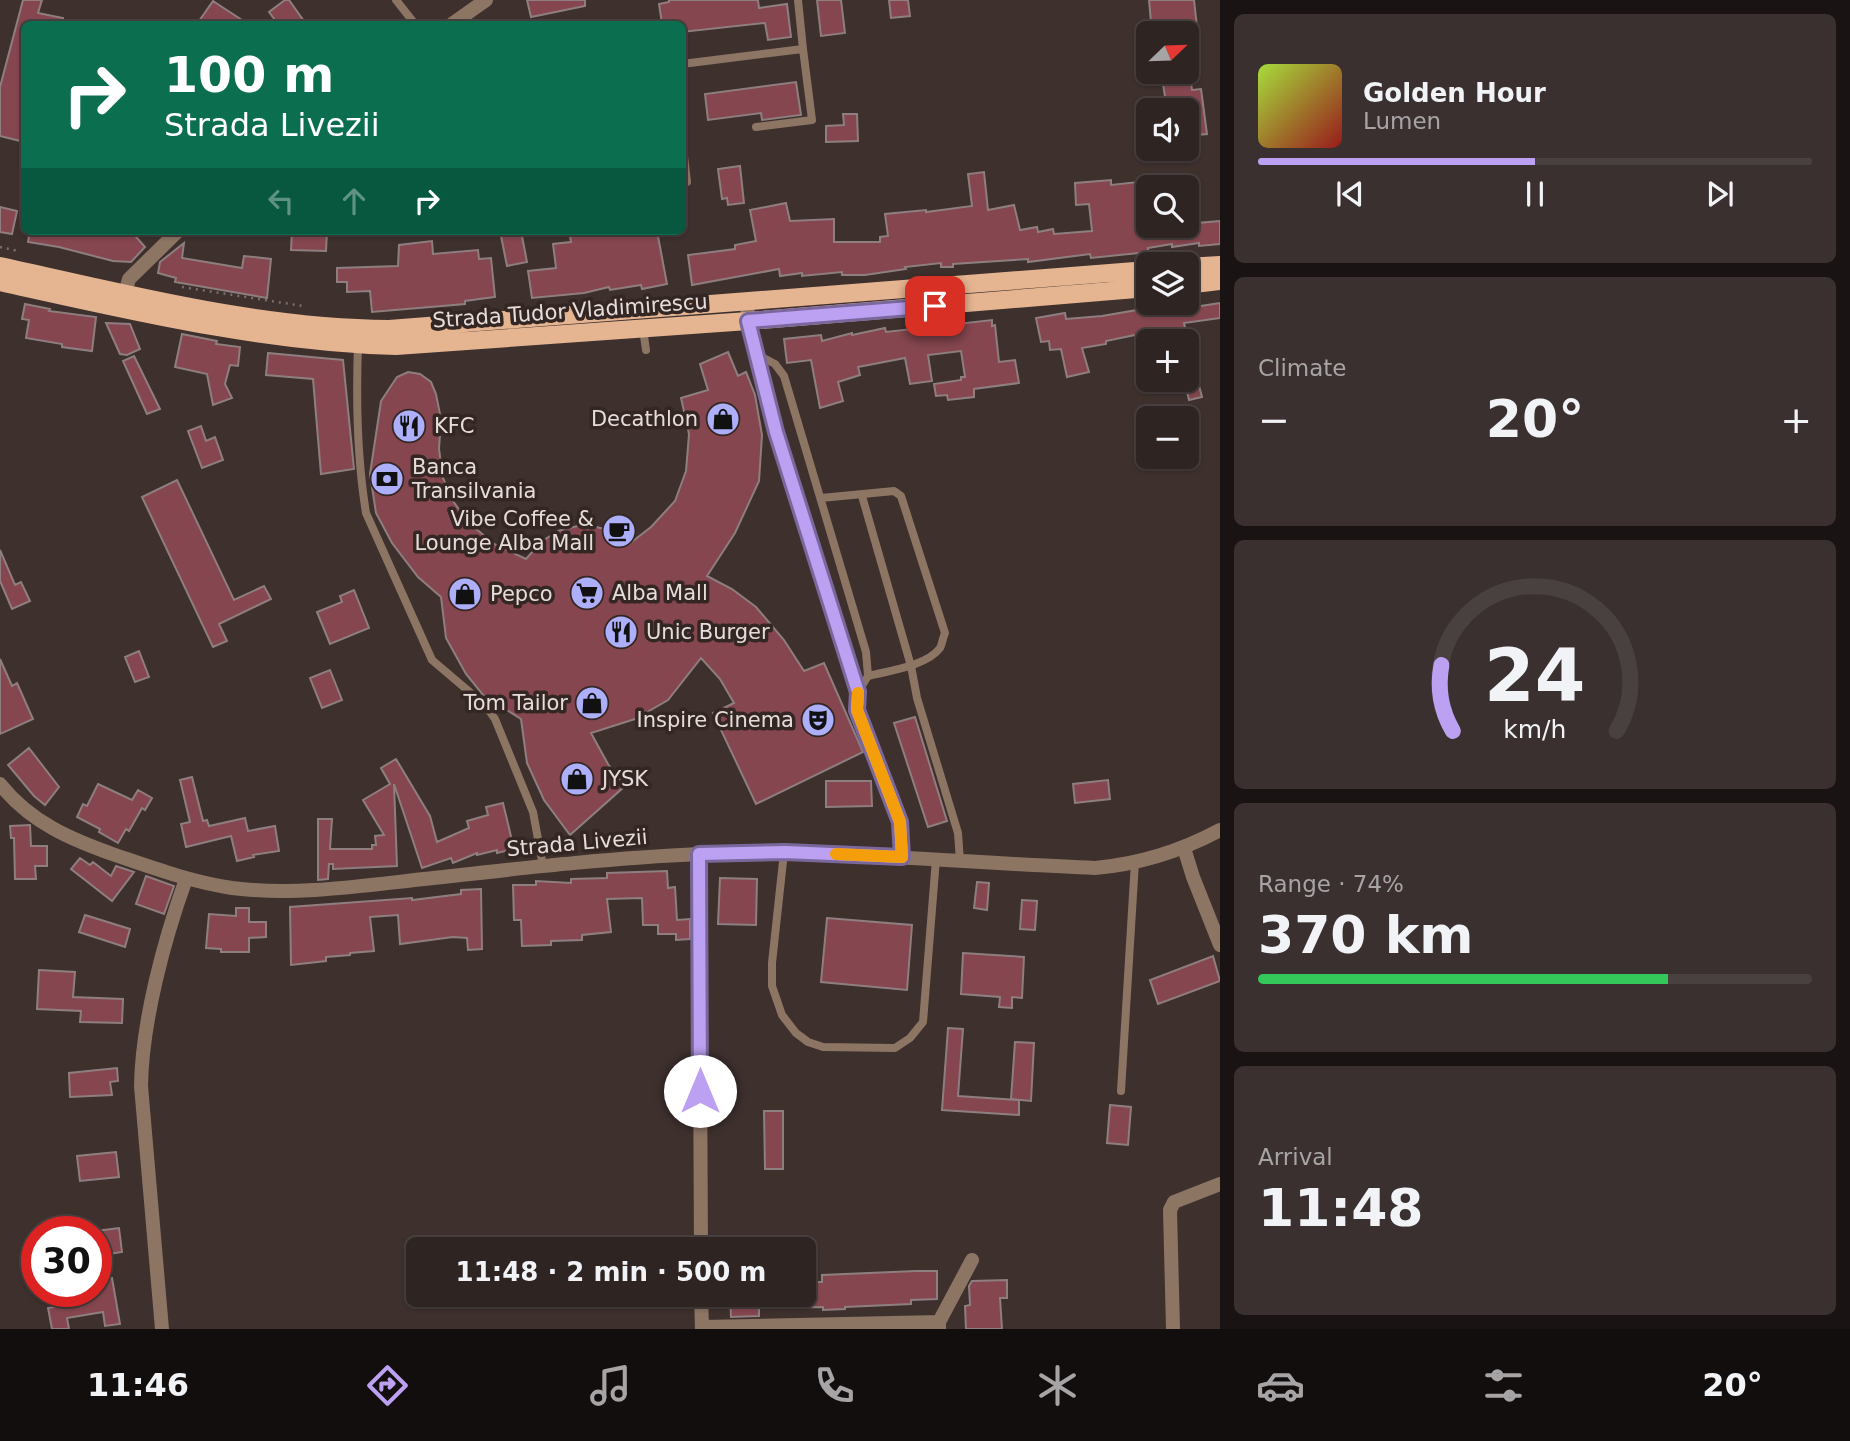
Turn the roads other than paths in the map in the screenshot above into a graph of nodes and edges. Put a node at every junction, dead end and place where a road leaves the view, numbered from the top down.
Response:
1 (486, 0) edge
2 (798, 0) edge
3 (400, 2) edge
4 (413, 21) edge
5 (456, 21) edge
6 (803, 49) junction
7 (686, 64) edge
8 (756, 127) dead end
9 (174, 235) edge
10 (1199, 262) edge
11 (1136, 264) edge
12 (1220, 265) edge
13 (0, 266) edge
14 (1220, 281) edge
15 (0, 282) edge
16 (1199, 283) edge
17 (1136, 289) edge
18 (123, 301) junction
19 (746, 302) junction
20 (748, 321) junction
21 (642, 328) junction
22 (358, 345) junction
23 (646, 350) dead end
24 (756, 354) junction
25 (862, 496) junction
26 (821, 498) junction
27 (912, 666) junction
28 (868, 676) junction
29 (858, 692) junction
30 (0, 783) edge
31 (1220, 830) edge
32 (1184, 848) junction
33 (785, 852) junction
34 (699, 854) junction
35 (902, 857) junction
36 (936, 859) junction
37 (960, 861) junction
38 (1135, 862) junction
39 (543, 866) junction
40 (186, 880) junction
41 (1220, 945) edge
42 (1121, 1091) dead end
43 (1220, 1184) edge
44 (701, 1237) edge
45 (972, 1260) dead end
46 (701, 1307) edge
47 (939, 1326) edge
48 (841, 1327) edge
49 (702, 1328) edge
50 (162, 1329) edge
51 (1173, 1329) edge

1 - 5 street
2 - 6 lane
3 - 4 lane
6 - 7 lane
6 - 8 lane
9 - 18 street
10 - 12 main road
11 - 19 main road, Strada Tudor Vladimirescu
13 - 18 main road, Strada Tudor Vladimirescu
14 - 16 main road
15 - 18 main road, Strada Tudor Vladimirescu
17 - 20 main road, Strada Tudor Vladimirescu
18 - 19 main road, Strada Tudor Vladimirescu
18 - 22 main road, Strada Tudor Vladimirescu
19 - 20 street
20 - 21 main road, Strada Tudor Vladimirescu
20 - 24 street
21 - 22 main road, Strada Tudor Vladimirescu
21 - 23 lane
22 - 39 lane
24 - 26 lane
24 - 29 street
25 - 26 lane
25 - 27 lane
25 - 27 lane
26 - 28 lane
27 - 28 lane
27 - 37 lane
28 - 29 lane
29 - 35 street
30 - 40 street, Strada Livezii
31 - 32 street, Strada Livezii
32 - 38 street, Strada Livezii
32 - 41 street
33 - 34 street, Strada Livezii
33 - 35 street, Strada Livezii
33 - 36 lane
34 - 39 street, Strada Livezii
34 - 44 street
35 - 36 street, Strada Livezii
36 - 37 street, Strada Livezii
37 - 38 street, Strada Livezii
38 - 42 lane
39 - 40 street, Strada Livezii
40 - 50 street
43 - 51 street
45 - 47 street
46 - 49 street
47 - 48 street
48 - 49 street

